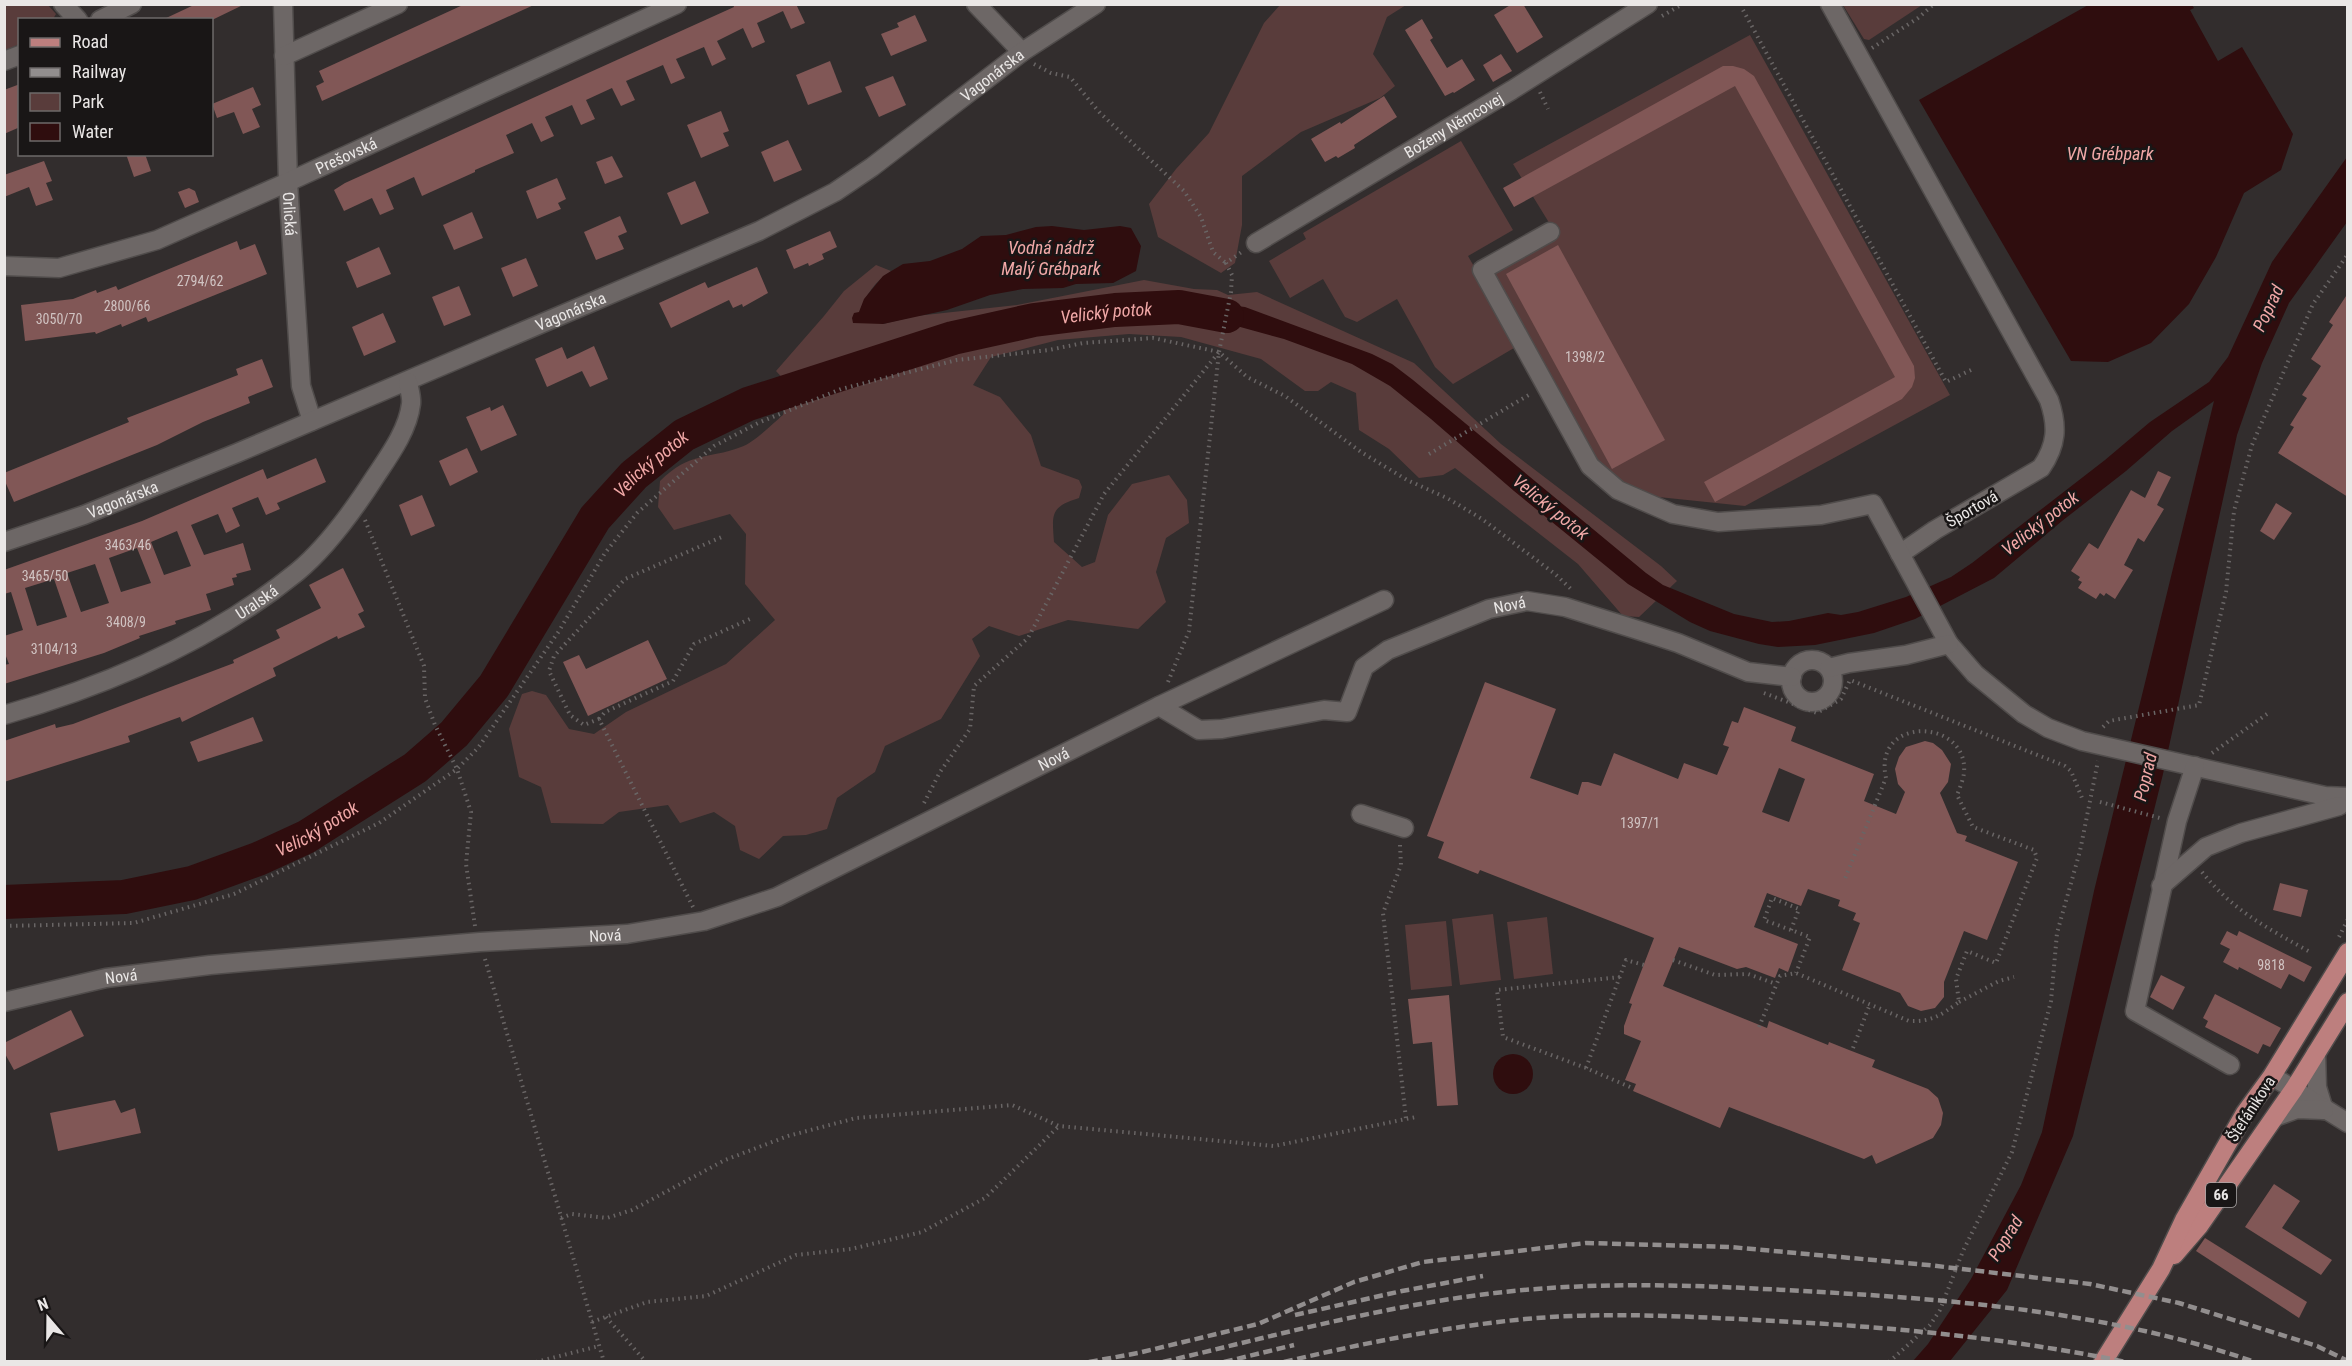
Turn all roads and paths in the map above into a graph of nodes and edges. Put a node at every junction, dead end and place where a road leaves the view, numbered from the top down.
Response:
1 (63, 4) edge
2 (132, 4) edge
3 (283, 4) edge
4 (398, 4) edge
5 (677, 4) edge
6 (975, 4) edge
7 (1096, 4) edge
8 (1648, 4) edge
9 (1830, 4) edge
10 (1934, 4) edge
11 (1743, 10) dead end
12 (76, 18) edge
13 (104, 18) edge
14 (18, 56) edge
15 (284, 56) junction
16 (1025, 56) junction
17 (1859, 57) junction
18 (4, 62) edge
19 (288, 182) junction
20 (1550, 232) dead end
21 (1256, 243) joint
22 (2348, 254) edge
23 (1226, 263) junction
24 (4, 266) edge
25 (1219, 352) junction
26 (1971, 370) dead end
27 (408, 382) junction
28 (1545, 385) junction
29 (312, 421) junction
30 (1429, 454) dead end
31 (358, 503) junction
32 (724, 536) dead end
33 (4, 542) edge
34 (1900, 554) junction
35 (1572, 589) dead end
36 (1384, 600) dead end
37 (750, 619) dead end
38 (1949, 644) junction
39 (1829, 669) junction
40 (1792, 677) junction
41 (1166, 686) dead end
42 (1754, 689) dead end
43 (1159, 706) junction
44 (2267, 714) dead end
45 (4, 716) edge
46 (599, 719) junction
47 (2109, 721) dead end
48 (2226, 742) dead end
49 (2103, 750) junction
50 (2191, 765) junction
51 (458, 769) junction
52 (2082, 798) dead end
53 (2100, 802) dead end
54 (2340, 803) edge
55 (919, 813) dead end
56 (1361, 813) dead end
57 (2160, 818) dead end
58 (1402, 834) joint
59 (2192, 860) junction
60 (1844, 881) dead end
61 (2161, 886) junction
62 (704, 905) dead end
63 (694, 908) junction
64 (682, 910) dead end
65 (4, 926) edge
66 (1791, 930) junction
67 (480, 942) junction
68 (2348, 952) edge
69 (2312, 953) dead end
70 (1673, 960) dead end
71 (1644, 965) dead end
72 (1796, 973) junction
73 (1620, 977) junction
74 (2014, 977) dead end
75 (1776, 984) junction
76 (4, 1002) edge
77 (1959, 1002) junction
78 (2348, 1002) edge
79 (1870, 1004) junction
80 (1759, 1028) dead end
81 (1853, 1048) dead end
82 (2316, 1053) junction
83 (2230, 1065) dead end
84 (1586, 1068) junction
85 (2272, 1076) junction
86 (1630, 1087) dead end
87 (2294, 1089) junction
88 (2325, 1110) junction
89 (1416, 1117) dead end
90 (2275, 1117) junction
91 (1406, 1119) junction
92 (2348, 1123) edge
93 (1059, 1126) junction
94 (561, 1218) junction
95 (2161, 1269) junction
96 (606, 1317) junction
97 (592, 1322) junction
98 (600, 1346) junction
99 (536, 1362) edge
100 (604, 1362) edge
101 (646, 1362) edge
102 (1889, 1362) edge
103 (2103, 1362) edge

1 - 12 street
2 - 13 street
3 - 15 street, Orlická
4 - 15 street
5 - 19 street, Prešovská
6 - 16 street
7 - 16 street, Vagonárska
8 - 21 street, Boženy Němcovej
9 - 17 street, Športová
10 - 17 path
11 - 26 path
14 - 18 street
15 - 19 street, Orlická
16 - 23 path
16 - 27 street, Vagonárska
17 - 34 street, Športová
19 - 24 street, Prešovská
19 - 29 street, Orlická
20 - 28 street
21 - 23 path
22 - 47 path
23 - 25 path
25 - 35 path
25 - 41 path
25 - 51 path
25 - 55 path
27 - 29 street, Vagonárska
27 - 31 street, Uralská
28 - 30 path
28 - 34 street
29 - 33 street, Vagonárska
31 - 45 street, Uralská
31 - 51 path
32 - 46 path
34 - 38 street
36 - 43 street, Nová
37 - 46 path
38 - 39 street
38 - 49 street
39 - 40 street
39 - 40 street
40 - 43 street, Nová
42 - 52 path
43 - 67 street, Nová
44 - 48 path
46 - 63 path
49 - 50 street
49 - 102 path
50 - 54 street
50 - 61 street
51 - 65 path
51 - 67 path
53 - 57 path
54 - 59 street
56 - 58 street
58 - 91 path
59 - 61 street
59 - 69 path
60 - 77 path
61 - 83 street
62 - 63 path
63 - 64 path
66 - 66 path
66 - 72 path
67 - 76 street, Nová
67 - 94 path
68 - 85 main road, Štefánikova
70 - 75 path
71 - 73 path
72 - 75 path
72 - 79 path
73 - 84 path
73 - 84 path
74 - 77 path
75 - 80 path
77 - 79 path
78 - 82 main road, Štefánikova / 66
79 - 81 path
82 - 87 main road, Štefánikova / 66
82 - 88 street
84 - 86 path
85 - 87 street
85 - 95 main road, Štefánikova
87 - 88 street
87 - 90 main road, Štefánikova / 66
88 - 90 street
88 - 92 street
89 - 91 path
90 - 95 main road, Štefánikova / 66
91 - 93 path
93 - 94 path
93 - 96 path
94 - 97 path
95 - 103 main road, Štefánikova
96 - 97 path
96 - 101 path
97 - 98 path
98 - 99 path
98 - 100 path

